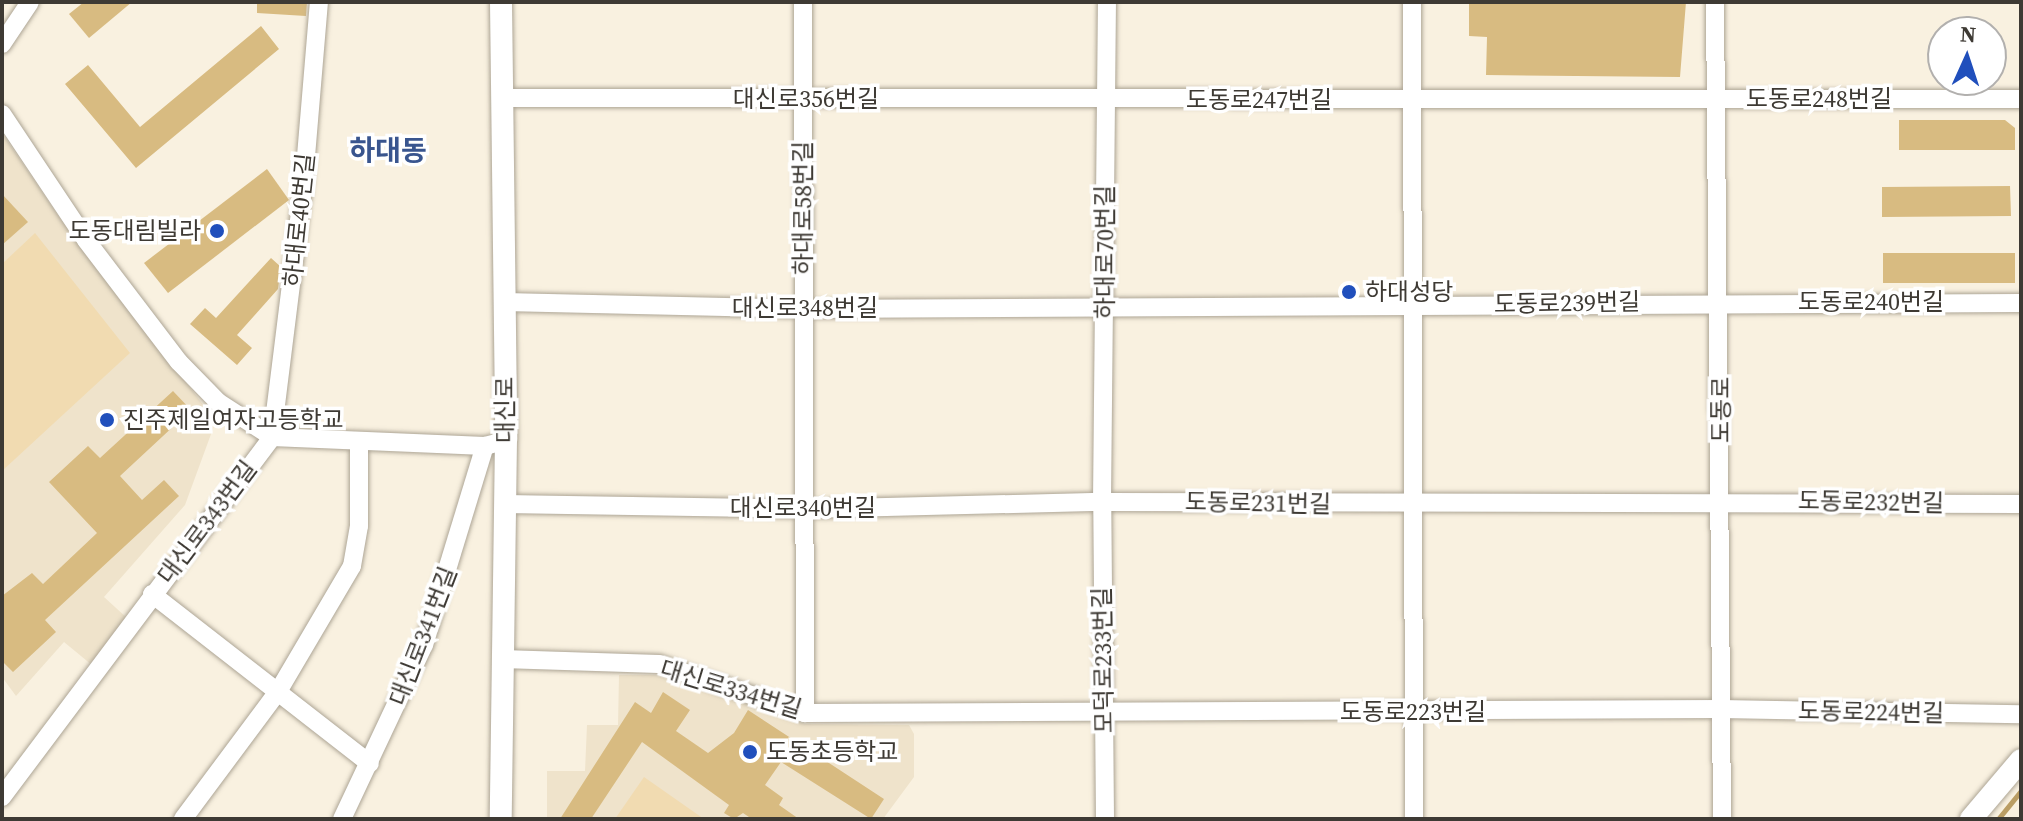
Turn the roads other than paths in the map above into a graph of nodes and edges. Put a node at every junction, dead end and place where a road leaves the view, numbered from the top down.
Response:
1 (30, 2) edge
2 (319, 2) edge
3 (501, 2) edge
4 (803, 2) edge
5 (1107, 2) edge
6 (1412, 2) edge
7 (1715, 2) edge
8 (2, 44) edge
9 (505, 98) junction
10 (1106, 99) junction
11 (1713, 99) junction
12 (2021, 99) edge
13 (803, 100) junction
14 (1412, 101) junction
15 (2, 114) edge
16 (1721, 301) junction
17 (504, 302) junction
18 (2021, 303) edge
19 (1105, 305) junction
20 (1413, 305) junction
21 (803, 309) junction
22 (272, 437) junction
23 (359, 441) junction
24 (496, 443) junction
25 (1721, 500) junction
26 (1102, 502) junction
27 (504, 504) junction
28 (2021, 504) edge
29 (1415, 505) junction
30 (806, 509) junction
31 (152, 594) junction
32 (502, 659) junction
33 (279, 690) junction
34 (1721, 709) junction
35 (1413, 712) junction
36 (805, 713) junction
37 (2021, 714) edge
38 (1104, 715) junction
39 (2021, 760) edge
40 (370, 764) junction
41 (2, 797) edge
42 (183, 819) edge
43 (342, 819) edge
44 (501, 819) edge
45 (1105, 819) edge
46 (1414, 819) edge
47 (1722, 819) edge
48 (1971, 819) edge

1 - 8 street
2 - 22 street, 하대로40번길
3 - 9 street, 대신로
4 - 13 street, 하대로58번길
5 - 10 street, 하대로70번길
6 - 14 street
7 - 11 street, 도동로
9 - 13 street, 대신로356번길
9 - 17 street, 대신로
10 - 13 street, 대신로356번길
10 - 14 street, 도동로247번길
10 - 19 street, 하대로70번길
11 - 12 street, 도동로248번길
11 - 14 street, 도동로247번길
11 - 16 street, 도동로
13 - 21 street, 하대로58번길
14 - 20 street
15 - 22 street
16 - 18 street, 도동로240번길
16 - 20 street, 도동로239번길
16 - 25 street, 도동로
17 - 21 street, 대신로348번길
17 - 24 street, 대신로
19 - 20 street, 도동로239번길
19 - 21 street, 대신로348번길
19 - 26 street, 하대로70번길
20 - 29 street
21 - 30 street, 하대로58번길
22 - 23 street, 대신로343번길
22 - 31 street, 대신로343번길
23 - 24 street, 대신로343번길
23 - 33 street
24 - 27 street, 대신로
24 - 40 street, 대신로341번길
25 - 28 street, 도동로232번길
25 - 29 street, 도동로231번길
25 - 34 street, 도동로
26 - 29 street, 도동로231번길
26 - 30 street, 대신로340번길
26 - 38 street, 모덕로233번길
27 - 30 street, 대신로340번길
27 - 32 street, 대신로
29 - 35 street
30 - 36 street, 하대로58번길
31 - 33 street
31 - 41 street, 대신로343번길
32 - 36 street, 대신로334번길
32 - 44 street, 대신로
33 - 40 street
33 - 42 street
34 - 35 street, 도동로223번길
34 - 37 street, 도동로224번길
34 - 47 street, 도동로
35 - 38 street, 도동로223번길
35 - 46 street
36 - 38 street, 대신로334번길
38 - 45 street, 모덕로233번길
39 - 48 street
40 - 43 street, 대신로341번길

